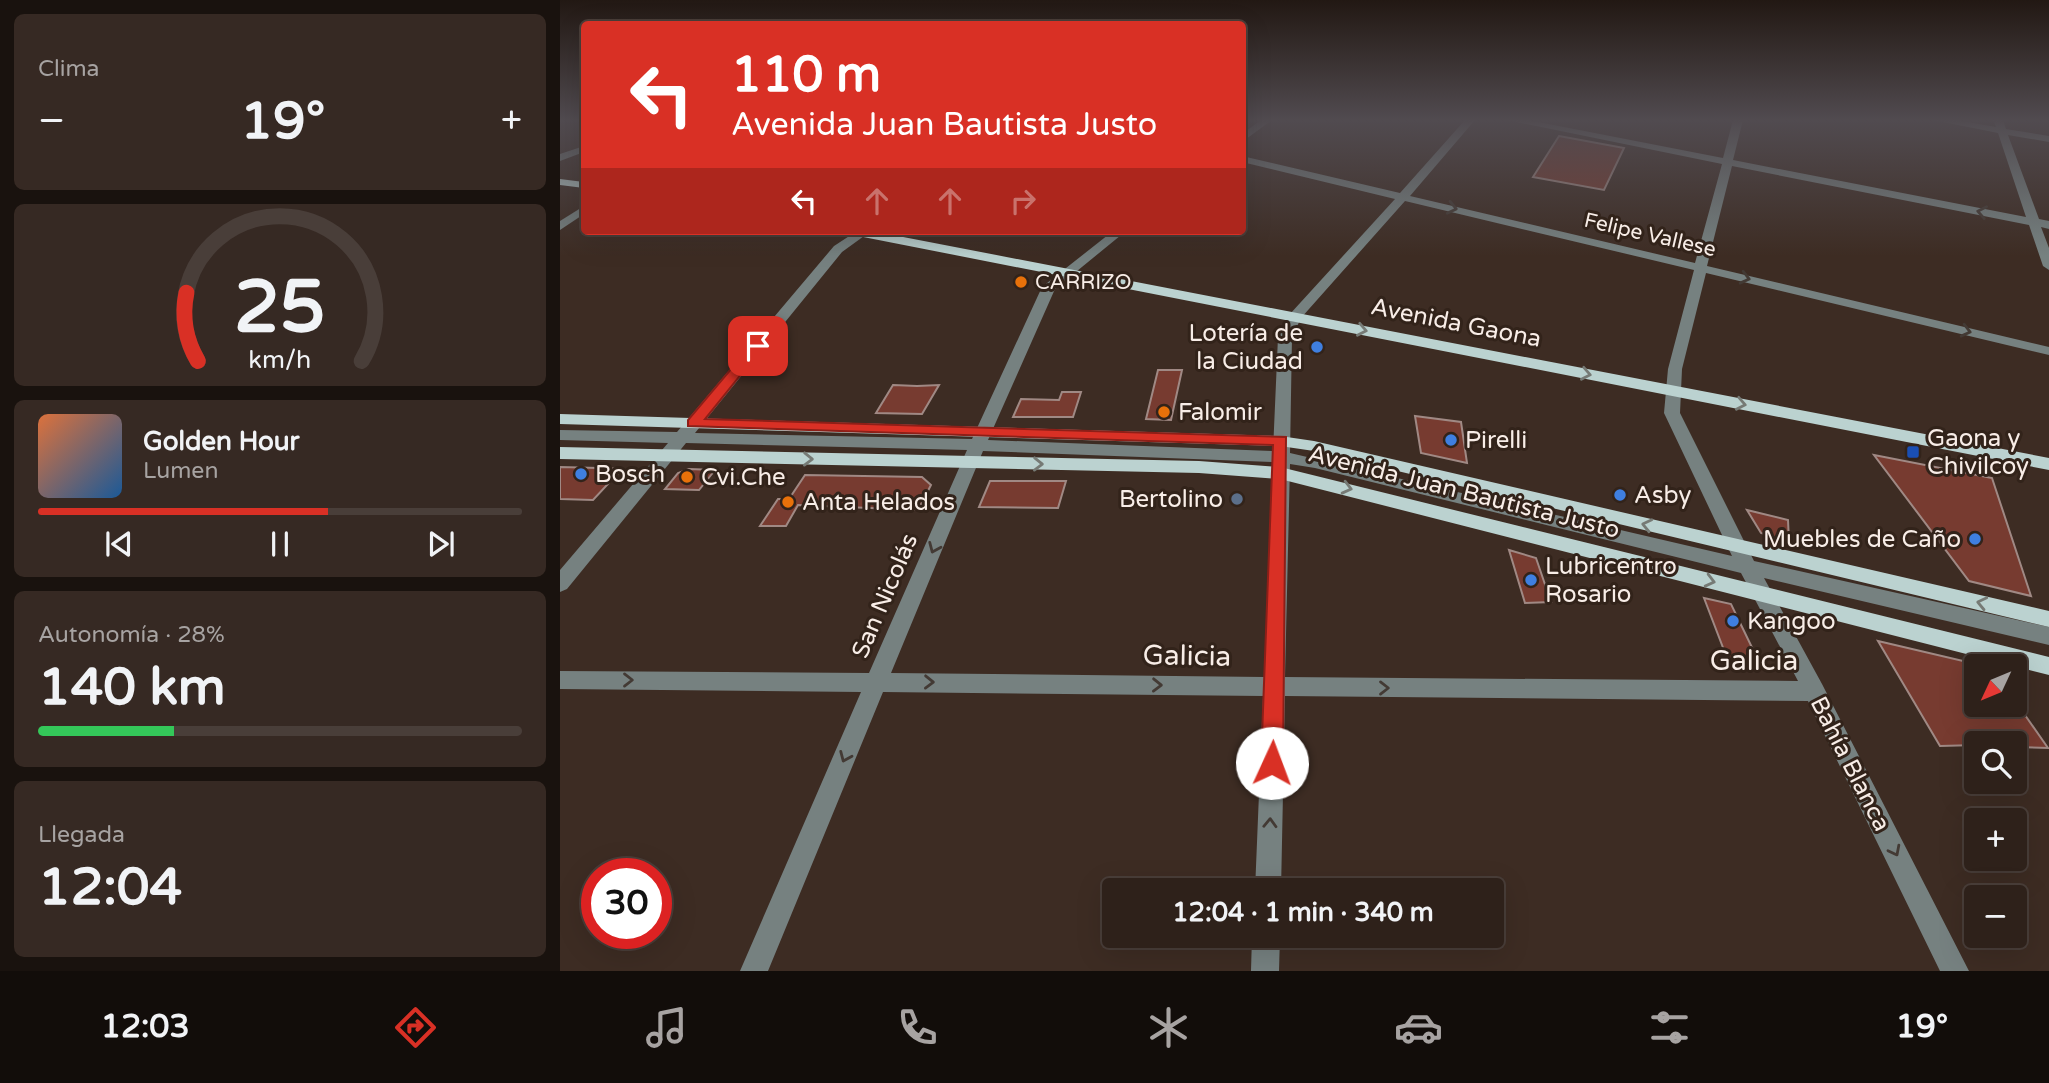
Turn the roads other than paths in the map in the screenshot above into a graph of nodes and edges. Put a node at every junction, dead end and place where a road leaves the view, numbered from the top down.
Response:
1 (1269, 165) edge
2 (1432, 165) edge
3 (1726, 165) edge
4 (1744, 165) edge
5 (2014, 165) edge
6 (560, 182) edge
7 (581, 185) edge
8 (1404, 197) junction
9 (581, 211) edge
10 (2034, 222) junction
11 (2049, 225) edge
12 (560, 226) edge
13 (856, 235) edge
14 (875, 235) edge
15 (1115, 235) edge
16 (2049, 266) edge
17 (1702, 267) junction
18 (1065, 272) junction
19 (1295, 317) junction
20 (2049, 351) edge
21 (1674, 391) junction
22 (560, 419) edge
23 (694, 423) junction
24 (560, 435) edge
25 (680, 439) junction
26 (977, 446) junction
27 (560, 453) edge
28 (666, 456) junction
29 (1280, 457) junction
30 (2049, 464) edge
31 (1737, 547) junction
32 (1749, 567) junction
33 (560, 584) edge
34 (1763, 594) junction
35 (2049, 619) edge
36 (2049, 636) edge
37 (2049, 666) edge
38 (560, 680) edge
39 (878, 681) junction
40 (1274, 687) junction
41 (1814, 691) junction
42 (1268, 878) edge
43 (1266, 948) edge
44 (754, 971) edge
45 (1265, 971) edge
46 (1955, 971) edge

1 - 8 street, Felipe Vallese
2 - 8 street
3 - 17 street, Bahía Blanca
10 -> 4 street
5 - 10 street
6 - 7 main road
8 -> 17 street, Felipe Vallese
8 - 19 street
9 - 12 street
10 - 11 street
10 - 16 street
13 - 23 street
14 - 18 main road, Avenida Gaona
15 - 18 street, San Nicolás
17 -> 20 street, Felipe Vallese
17 - 21 street, Bahía Blanca
18 - 19 main road, Avenida Gaona
18 - 26 street, San Nicolás
19 -> 21 main road, Avenida Gaona
19 - 29 street
21 -> 30 main road, Avenida Gaona
21 - 31 street, Bahía Blanca
22 - 23 main road, Avenida Juan Bautista Justo
23 - 25 street
23 - 26 main road, Avenida Juan Bautista Justo
24 - 25 street
25 - 26 street
25 - 28 street
28 -> 26 main road, Avenida Juan Bautista Justo
26 - 29 main road, Avenida Juan Bautista Justo
26 - 29 main road, Avenida Juan Bautista Justo
26 -> 39 street, San Nicolás
27 - 28 main road, Avenida Juan Bautista Justo
28 - 33 street
31 -> 29 main road, Avenida Juan Bautista Justo
29 - 32 street
29 -> 34 main road, Avenida Juan Bautista Justo
29 - 40 street
31 - 32 street, Bahía Blanca
35 -> 31 main road, Avenida Juan Bautista Justo
32 - 34 street, Bahía Blanca
32 - 36 street
34 - 37 main road, Avenida Juan Bautista Justo
34 - 41 street, Bahía Blanca
38 -> 39 street, Galicia
39 -> 40 street, Galicia
39 -> 44 street, San Nicolás
40 -> 41 street, Galicia
42 -> 40 street
41 -> 46 street, Bahía Blanca
43 - 45 street

